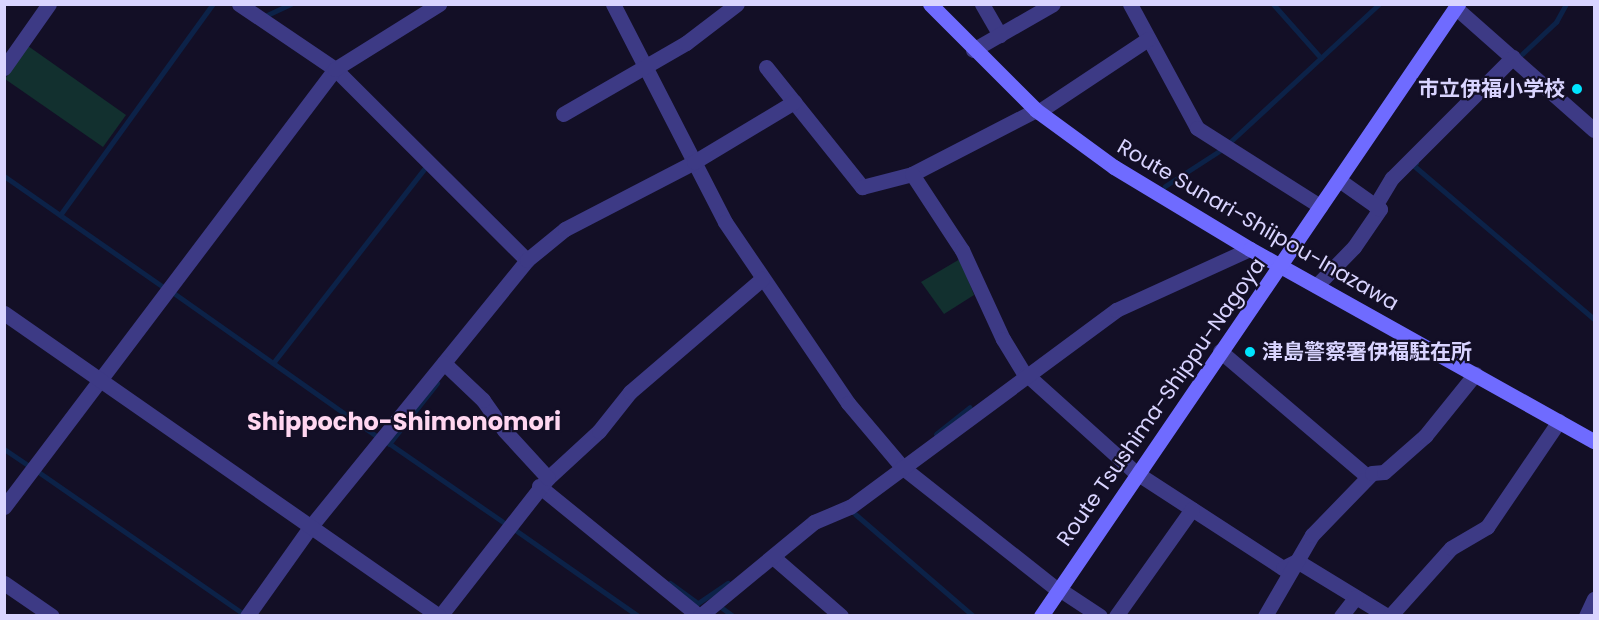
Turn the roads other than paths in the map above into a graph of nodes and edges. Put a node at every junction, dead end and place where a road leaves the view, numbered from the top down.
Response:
1 (49, 4) edge
2 (239, 4) edge
3 (439, 4) edge
4 (613, 4) edge
5 (737, 4) edge
6 (930, 4) edge
7 (982, 4) edge
8 (1053, 4) edge
9 (1130, 4) edge
10 (1457, 6) edge
11 (1000, 35) junction
12 (1148, 39) junction
13 (973, 50) junction
14 (1513, 57) junction
15 (645, 66) junction
16 (765, 67) dead end
17 (4, 68) edge
18 (335, 69) junction
19 (794, 102) junction
20 (1037, 111) junction
21 (563, 114) dead end
22 (1594, 130) edge
23 (694, 162) junction
24 (912, 174) junction
25 (1339, 180) junction
26 (1320, 206) junction
27 (1375, 206) junction
28 (1250, 249) junction
29 (528, 260) junction
30 (1281, 264) junction
31 (762, 279) junction
32 (1317, 285) junction
33 (4, 313) edge
34 (1220, 351) junction
35 (444, 363) junction
36 (1025, 374) junction
37 (1475, 374) junction
38 (100, 379) junction
39 (1559, 422) junction
40 (1594, 441) edge
41 (902, 467) junction
42 (1135, 472) junction
43 (1368, 477) junction
44 (543, 482) junction
45 (4, 507) edge
46 (1192, 509) junction
47 (311, 526) junction
48 (773, 557) junction
49 (1297, 561) junction
50 (4, 583) edge
51 (1058, 589) junction
52 (1356, 597) junction
53 (1594, 599) edge
54 (52, 615) edge
55 (247, 615) edge
56 (439, 615) edge
57 (700, 615) edge
58 (841, 615) edge
59 (1041, 615) edge
60 (1100, 615) edge
61 (1116, 615) edge
62 (1265, 615) edge
63 (1341, 615) edge
64 (1388, 615) edge
65 (1586, 615) edge

1 - 17 street
2 - 18 street
3 - 18 street
4 - 15 street
5 - 15 street
6 - 13 main road, Route Sunari-Shiipou-Inazawa
7 - 11 street
8 - 11 street
9 - 12 street
10 - 14 street
10 - 25 main road, Route Tsushima-Shippu-Nagoya
11 - 13 street
12 - 20 street
12 - 26 street
13 - 20 main road, Route Sunari-Shiipou-Inazawa
14 - 22 street
14 - 27 street
15 - 21 street
15 - 23 street
16 - 19 street
18 - 29 street
18 - 38 street
19 - 23 street
19 - 24 street
20 - 24 street
20 - 28 main road, Route Sunari-Shiipou-Inazawa
23 - 29 street
23 - 31 street
24 - 36 street
25 - 26 main road, Route Tsushima-Shippu-Nagoya
25 - 27 street
26 - 30 main road, Route Tsushima-Shippu-Nagoya
27 - 32 street
28 - 30 main road, Route Sunari-Shiipou-Inazawa
28 - 36 street
29 - 35 street
30 - 32 main road, Route Sunari-Shiipou-Inazawa
30 - 34 main road, Route Tsushima-Shippu-Nagoya
31 - 41 street
31 - 44 street
32 - 37 main road, Route Sunari-Shiipou-Inazawa
33 - 38 street
34 - 42 main road, Route Tsushima-Shippu-Nagoya
34 - 43 street
35 - 44 street
35 - 47 street
36 - 41 street
36 - 42 street
37 - 39 main road, Route Sunari-Shiipou-Inazawa
37 - 43 street
38 - 45 street
38 - 47 street
39 - 40 main road, Route Sunari-Shiipou-Inazawa
39 - 64 street
41 - 48 street
41 - 51 street
42 - 46 street
42 - 51 main road, Route Tsushima-Shippu-Nagoya
43 - 49 street
44 - 56 street
44 - 57 street
46 - 49 street
46 - 61 street
47 - 55 street
47 - 56 street
48 - 57 street
48 - 58 street
49 - 52 street
49 - 62 street
50 - 54 street
51 - 59 main road, Route Tsushima-Shippu-Nagoya
51 - 60 street
52 - 63 street
52 - 64 street
53 - 65 street

